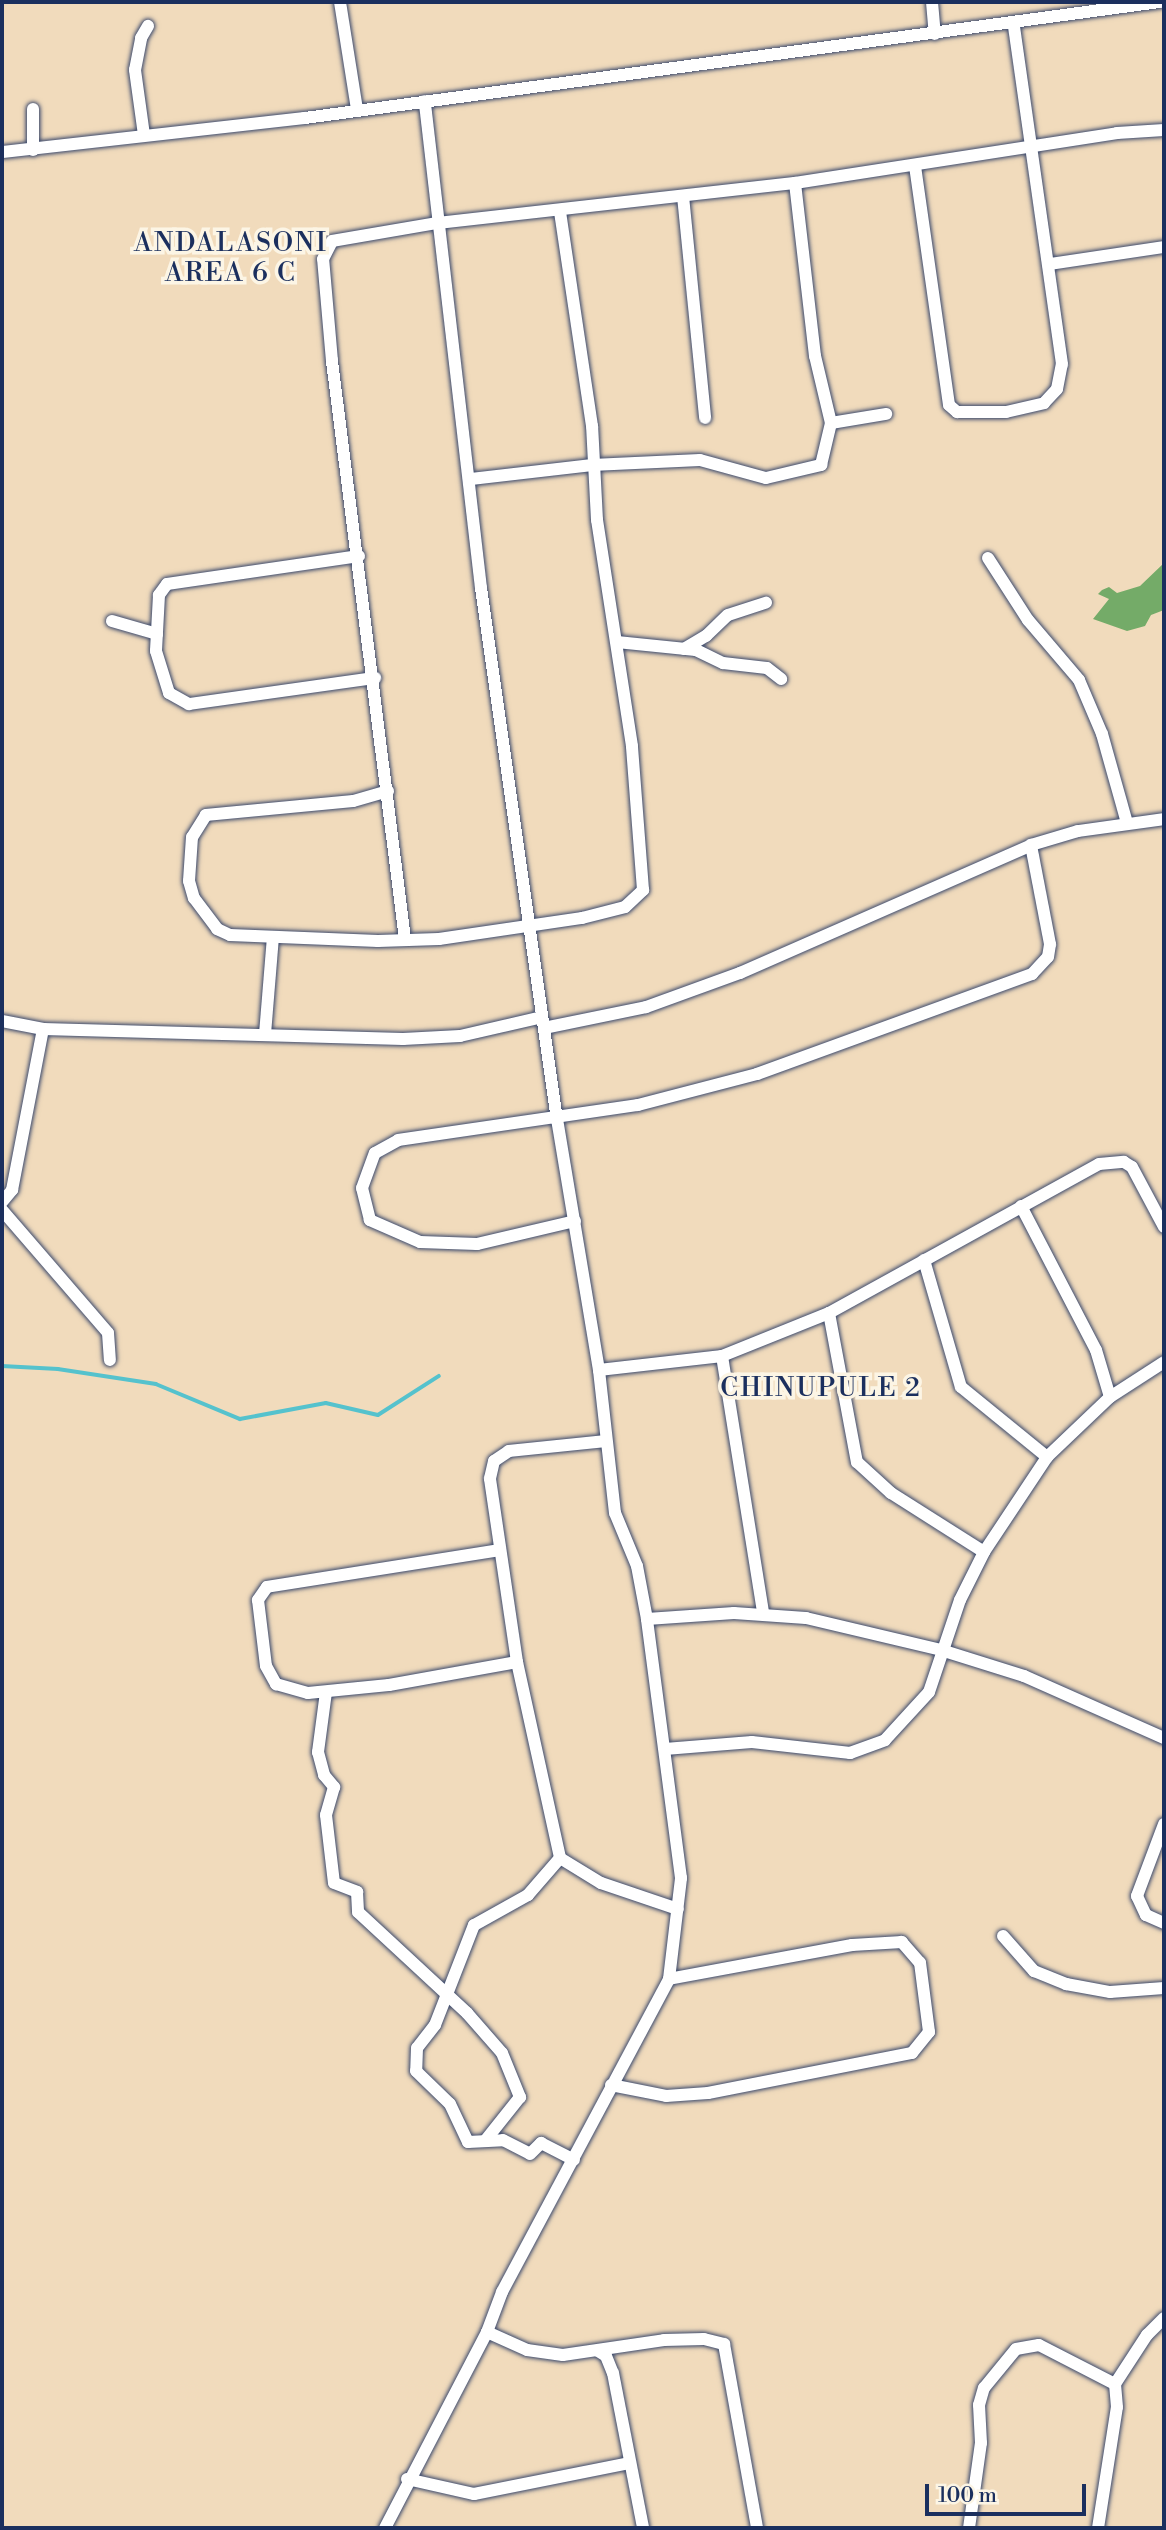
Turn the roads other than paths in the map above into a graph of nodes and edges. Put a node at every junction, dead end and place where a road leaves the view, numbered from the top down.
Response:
1 (340, 2) edge
2 (932, 2) edge
3 (1160, 2) edge
4 (1014, 25) junction
5 (148, 26) dead end
6 (935, 34) junction
7 (425, 101) junction
8 (357, 109) junction
9 (33, 110) dead end
10 (1164, 130) edge
11 (144, 135) junction
12 (1030, 147) junction
13 (33, 150) junction
14 (2, 152) edge
15 (915, 166) junction
16 (795, 183) junction
17 (683, 196) junction
18 (560, 213) junction
19 (437, 223) junction
20 (1164, 247) edge
21 (1050, 264) junction
22 (886, 414) dead end
23 (705, 418) dead end
24 (831, 423) junction
25 (592, 466) junction
26 (471, 479) junction
27 (359, 556) junction
28 (988, 558) dead end
29 (766, 603) dead end
30 (111, 621) dead end
31 (157, 634) junction
32 (617, 642) junction
33 (684, 649) junction
34 (375, 678) junction
35 (781, 679) dead end
36 (388, 791) junction
37 (1164, 819) edge
38 (1127, 823) junction
39 (1031, 845) junction
40 (530, 926) junction
41 (273, 937) junction
42 (405, 939) junction
43 (2, 1021) edge
44 (543, 1022) junction
45 (43, 1029) junction
46 (265, 1034) junction
47 (556, 1120) junction
48 (2, 1202) edge
49 (1021, 1206) junction
50 (2, 1210) edge
51 (575, 1221) junction
52 (1164, 1227) edge
53 (924, 1260) junction
54 (829, 1313) junction
55 (722, 1356) junction
56 (110, 1360) dead end
57 (1164, 1362) edge
58 (599, 1370) junction
59 (1110, 1397) junction
60 (606, 1441) junction
61 (1047, 1457) junction
62 (500, 1550) junction
63 (984, 1552) junction
64 (763, 1613) junction
65 (647, 1619) junction
66 (941, 1650) junction
67 (517, 1662) junction
68 (326, 1692) junction
69 (1163, 1735) edge
70 (665, 1749) junction
71 (1164, 1824) edge
72 (561, 1858) junction
73 (678, 1909) junction
74 (1164, 1923) edge
75 (1003, 1936) dead end
76 (669, 1979) junction
77 (1164, 1988) edge
78 (446, 1994) junction
79 (611, 2085) junction
80 (485, 2141) junction
81 (574, 2160) junction
82 (1164, 2318) edge
83 (487, 2332) junction
84 (598, 2351) junction
85 (1115, 2384) junction
86 (629, 2463) junction
87 (407, 2479) junction
88 (385, 2528) edge
89 (643, 2528) edge
90 (757, 2528) edge
91 (969, 2528) edge
92 (1098, 2528) edge

1 - 8 street
2 - 6 street
3 - 4 street
4 - 6 street
4 - 12 street
5 - 11 street
6 - 7 street
7 - 8 street
7 - 19 street
8 - 11 street
9 - 13 street
10 - 12 street
11 - 13 street
12 - 15 street
12 - 21 street
13 - 14 street
15 - 16 street
15 - 21 street
16 - 17 street
16 - 24 street
17 - 18 street
17 - 23 street
18 - 19 street
18 - 25 street
19 - 26 street
19 - 27 street
20 - 21 street
22 - 24 street
24 - 25 street
25 - 26 street
25 - 32 street
26 - 40 street
27 - 31 street
27 - 34 street
28 - 38 street
29 - 33 street
30 - 31 street
31 - 34 street
32 - 33 street
32 - 40 street
33 - 35 street
34 - 36 street
36 - 41 street
36 - 42 street
37 - 38 street
38 - 39 street
39 - 44 street
39 - 47 street
40 - 42 street
40 - 44 street
41 - 42 street
41 - 46 street
43 - 45 street
44 - 46 street
44 - 47 street
45 - 46 street
45 - 48 street
47 - 51 street
47 - 51 street
49 - 52 street
49 - 53 street
49 - 59 street
50 - 56 street
51 - 58 street
53 - 54 street
53 - 61 street
54 - 55 street
54 - 63 street
55 - 58 street
55 - 64 street
57 - 59 street
58 - 60 street
59 - 61 street
60 - 62 street
60 - 65 street
61 - 63 street
62 - 67 street
62 - 68 street
63 - 66 street
64 - 65 street
64 - 66 street
65 - 70 street
66 - 69 street
66 - 70 street
67 - 68 street
67 - 72 street
68 - 78 street
70 - 73 street
71 - 74 street
72 - 73 street
72 - 78 street
73 - 76 street
75 - 77 street
76 - 79 street
76 - 79 street
78 - 80 street
78 - 80 street
79 - 81 street
80 - 81 street
81 - 83 street
82 - 85 street
83 - 84 street
83 - 87 street
84 - 86 street
84 - 90 street
85 - 91 street
85 - 92 street
86 - 87 street
86 - 89 street
87 - 88 street

